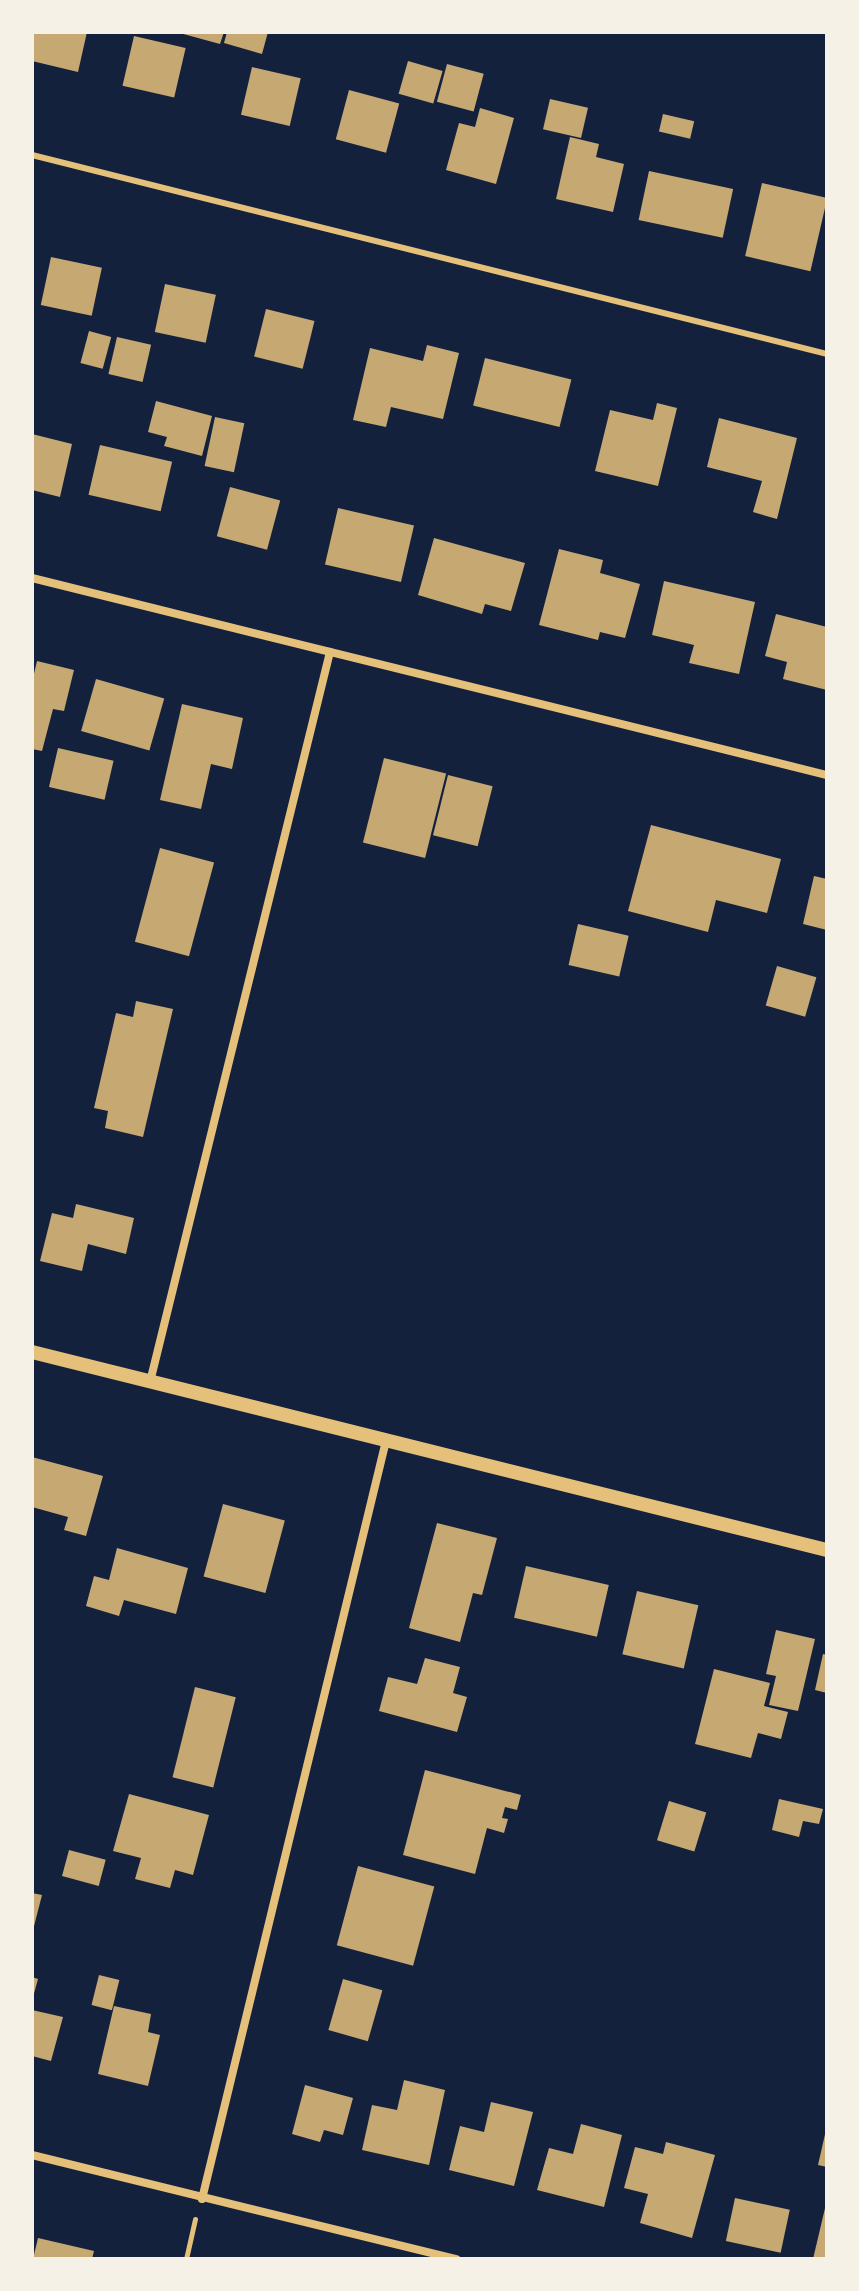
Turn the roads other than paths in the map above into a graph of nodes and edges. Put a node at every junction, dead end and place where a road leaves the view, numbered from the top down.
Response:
1 (32, 155) edge
2 (827, 354) edge
3 (32, 578) edge
4 (330, 652) junction
5 (827, 775) edge
6 (32, 1352) edge
7 (150, 1382) junction
8 (386, 1441) junction
9 (827, 1550) edge
10 (32, 2155) edge
11 (202, 2199) junction
12 (456, 2259) edge

1 - 2 lane
3 - 4 street
4 - 5 street
4 - 7 street
6 - 7 street
7 - 8 street
8 - 9 street
8 - 11 street
10 - 11 street
11 - 12 street

